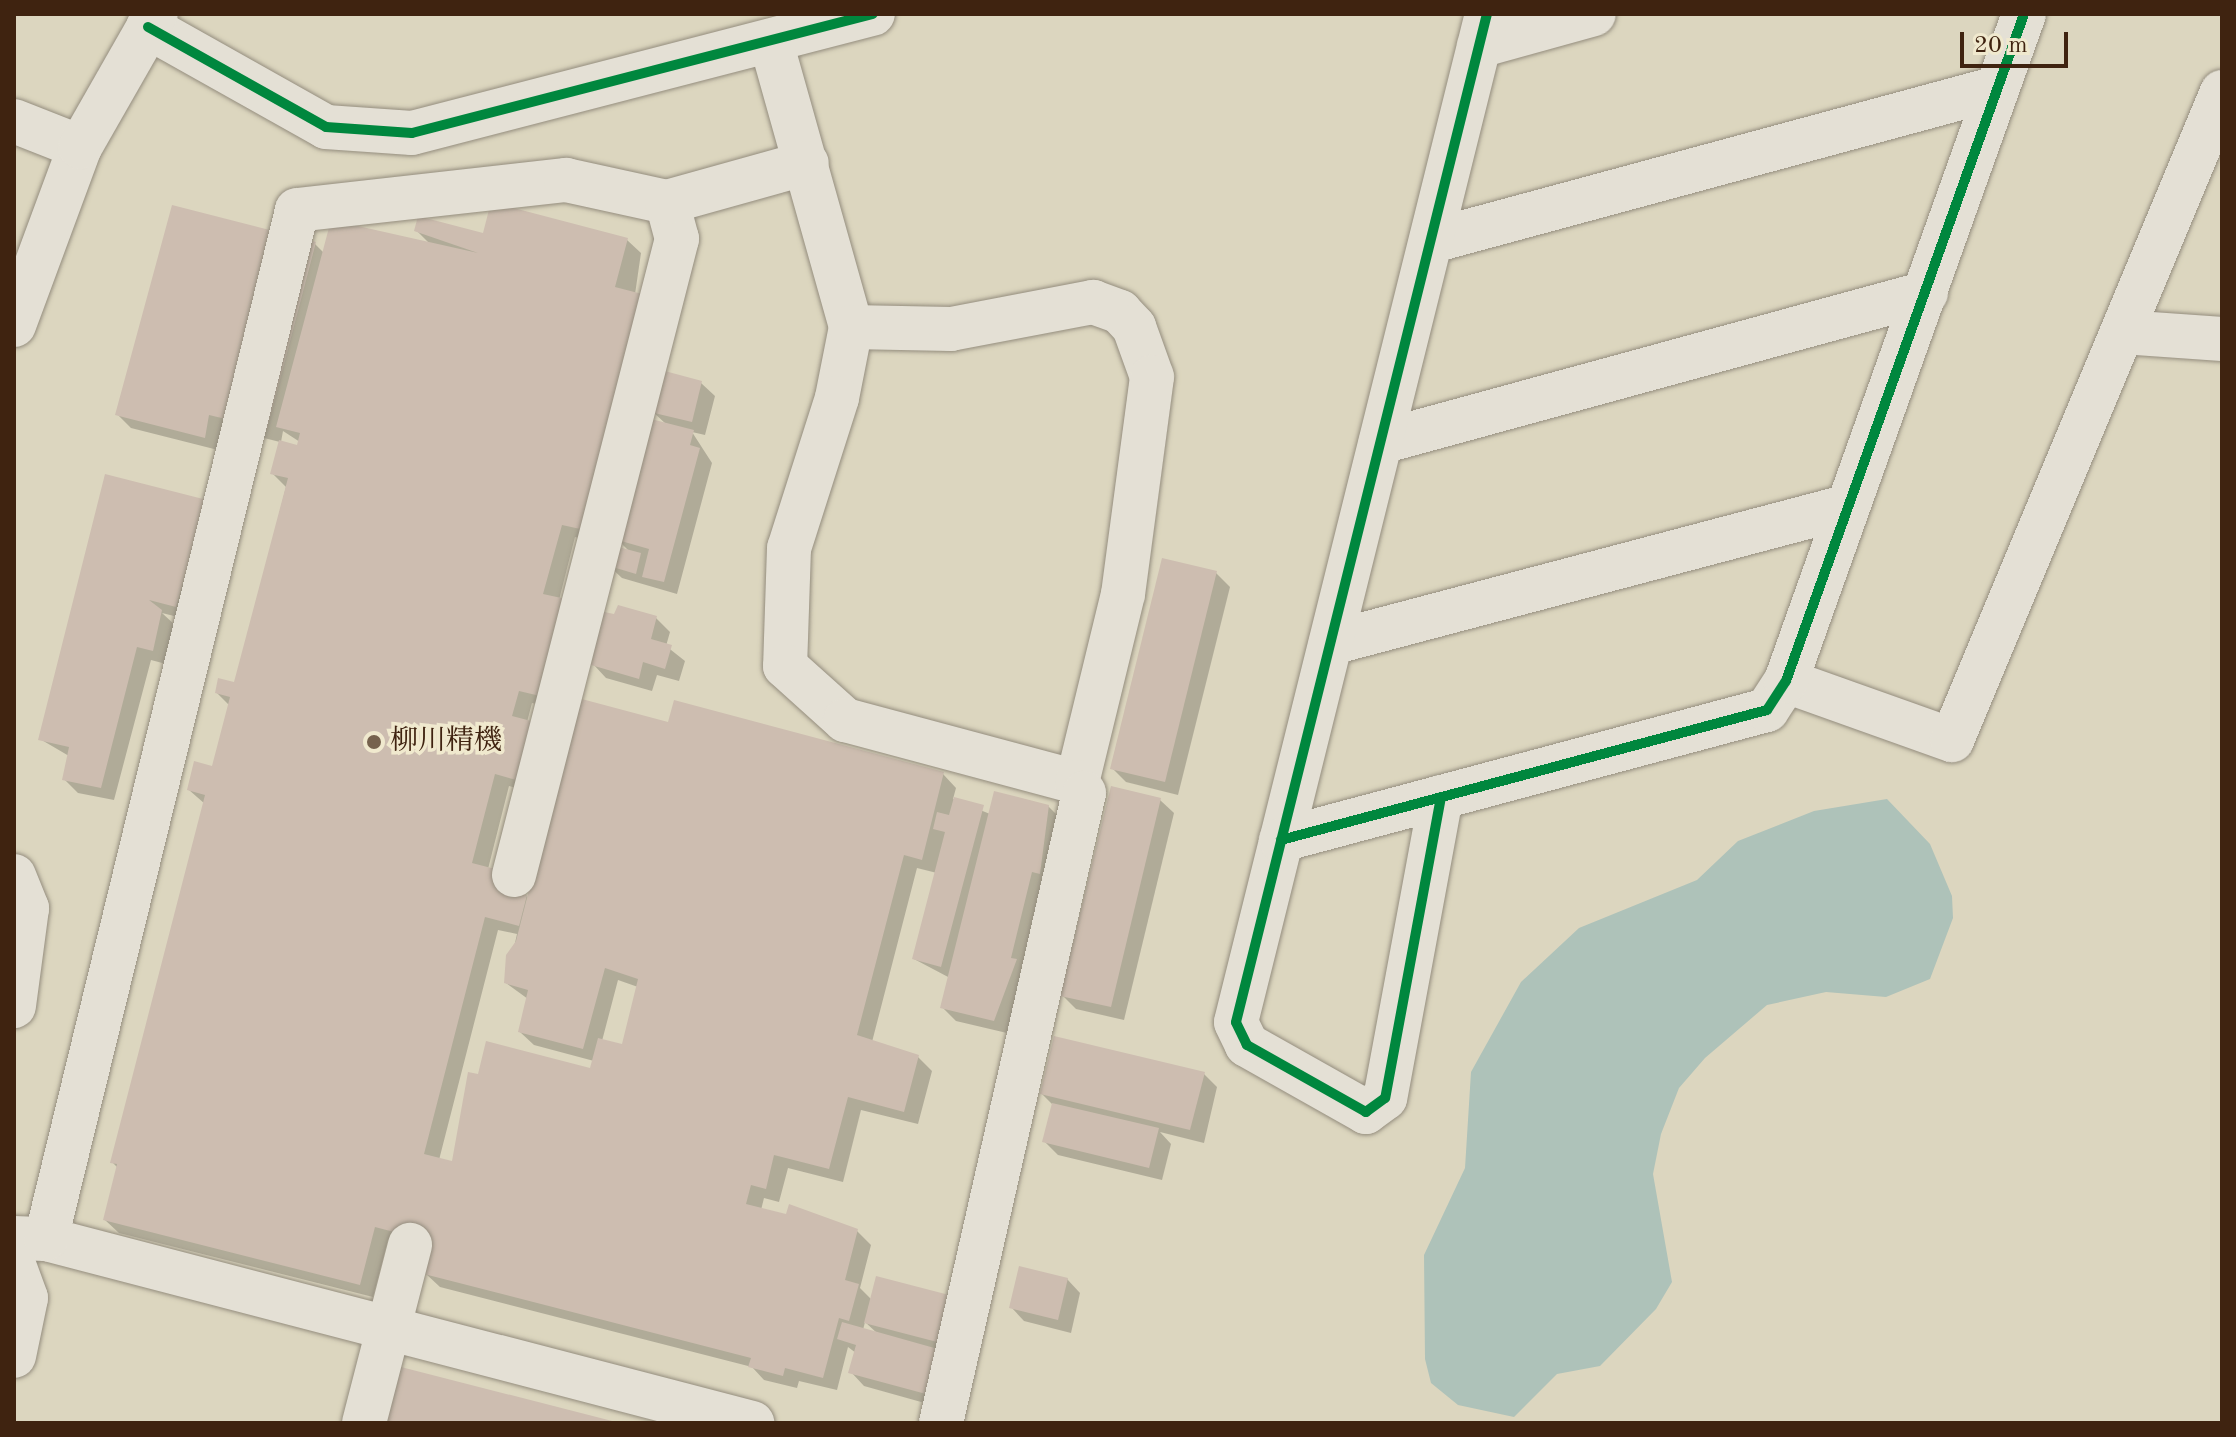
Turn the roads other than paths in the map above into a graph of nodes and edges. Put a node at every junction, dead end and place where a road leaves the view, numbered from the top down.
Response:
1 (873, 14) edge
2 (1594, 14) edge
3 (2024, 14) edge
4 (152, 21) edge
5 (1483, 30) edge
6 (771, 42) junction
7 (1997, 88) junction
8 (2222, 92) edge
9 (14, 121) edge
10 (80, 147) junction
11 (807, 163) junction
12 (667, 202) junction
13 (1432, 241) junction
14 (1926, 293) junction
15 (14, 325) edge
16 (851, 327) junction
17 (2123, 332) junction
18 (2222, 339) edge
19 (1381, 442) junction
20 (1845, 507) junction
21 (1331, 643) junction
22 (1786, 681) junction
23 (1077, 782) junction
24 (1441, 797) junction
25 (1281, 840) junction
26 (514, 875) dead end
27 (14, 876) edge
28 (14, 1006) edge
29 (410, 1245) dead end
30 (25, 1247) edge
31 (388, 1331) junction
32 (14, 1356) edge
33 (364, 1423) edge
34 (752, 1423) edge
35 (941, 1423) edge

1 - 6 street
2 - 5 street
3 - 7 street
4 - 6 street
4 - 10 street
5 - 13 street
6 - 11 street
7 - 13 street
7 - 14 street
8 - 17 street
9 - 10 street
10 - 15 street
11 - 12 street
11 - 16 street
12 - 26 street
12 - 30 street
13 - 19 street
14 - 19 street
14 - 20 street
16 - 23 street
16 - 23 street
17 - 18 street
17 - 22 street
19 - 21 street
20 - 21 street
20 - 22 street
21 - 25 street
22 - 24 street
23 - 35 street
24 - 25 street
24 - 25 street
27 - 28 street
29 - 31 street
30 - 31 street
30 - 32 street
31 - 33 street
31 - 34 street

